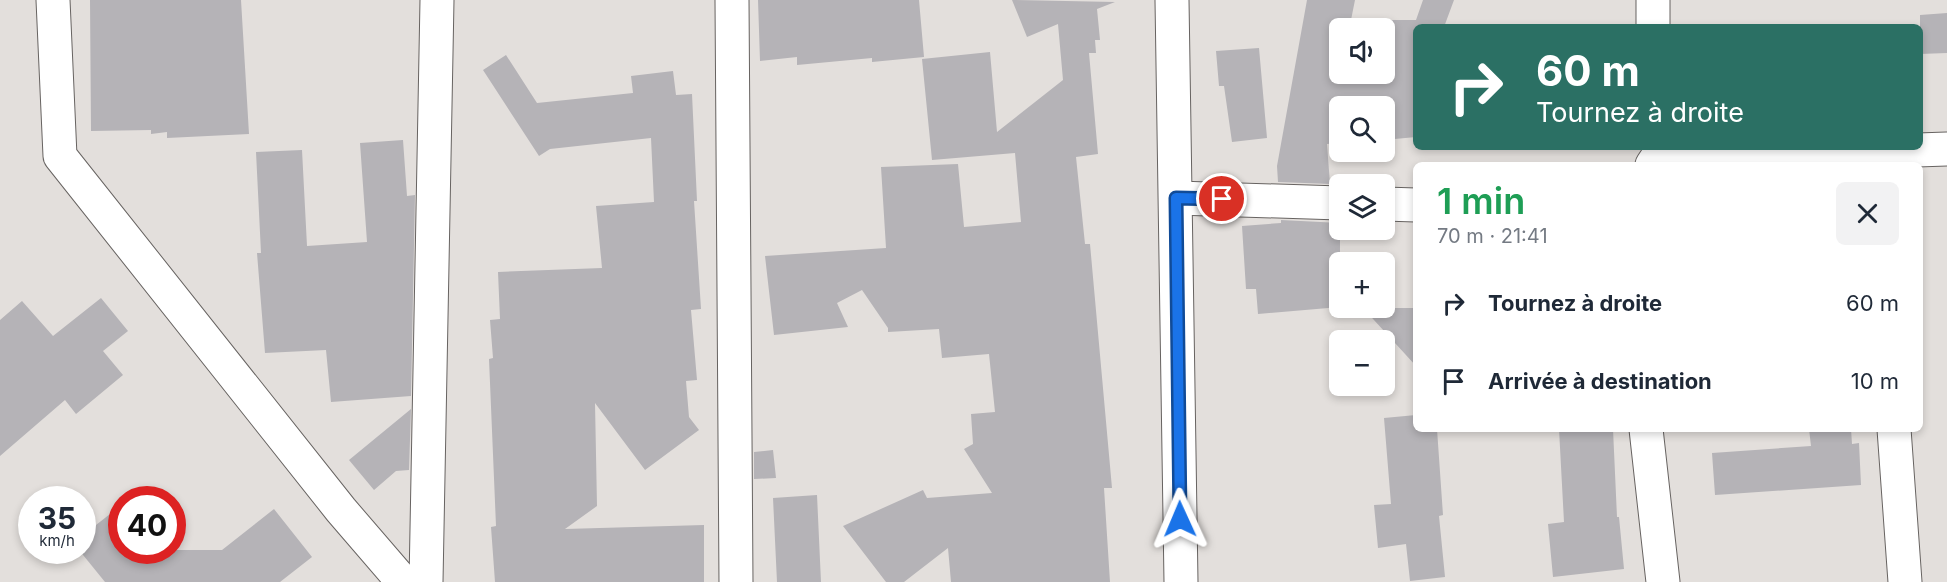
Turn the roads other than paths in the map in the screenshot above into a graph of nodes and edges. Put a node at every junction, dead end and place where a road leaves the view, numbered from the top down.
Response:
1 (53, 0) edge
2 (437, 0) edge
3 (732, 0) edge
4 (1172, 0) edge
5 (1653, 0) edge
6 (1653, 24) edge
7 (1947, 148) edge
8 (1655, 159) edge
9 (1878, 159) edge
10 (1176, 198) junction
11 (1329, 203) edge
12 (1395, 204) edge
13 (1413, 205) edge
14 (1646, 432) edge
15 (1894, 432) edge
16 (403, 582) edge
17 (426, 582) edge
18 (736, 582) edge
19 (1181, 582) edge
20 (1663, 582) edge
21 (1905, 582) edge

1 - 16 street
2 - 17 street
3 - 18 street
4 - 10 street
5 - 6 street
7 - 9 street
8 - 9 street
10 - 11 street
10 - 19 street
12 - 13 street
14 - 20 street
15 - 21 street

